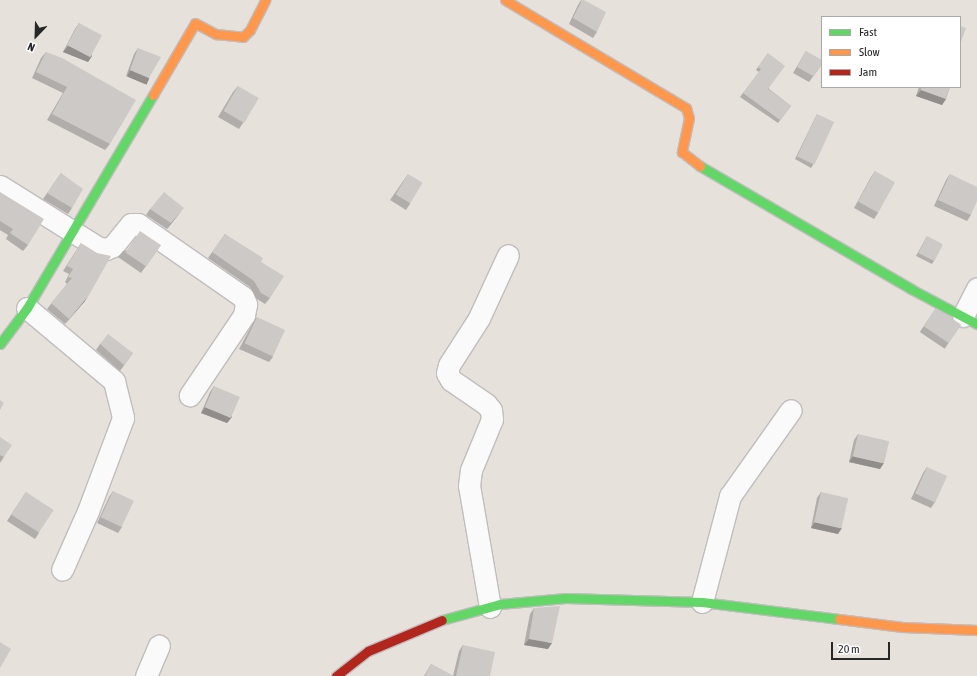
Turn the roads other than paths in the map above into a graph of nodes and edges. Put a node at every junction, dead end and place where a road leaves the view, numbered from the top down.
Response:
1 (265, 0) edge
2 (505, 0) edge
3 (0, 186) edge
4 (72, 233) junction
5 (508, 255) dead end
6 (977, 288) edge
7 (27, 308) junction
8 (970, 320) edge
9 (0, 344) edge
10 (190, 395) dead end
11 (791, 410) dead end
12 (62, 570) dead end
13 (702, 602) junction
14 (490, 607) junction
15 (977, 630) edge
16 (159, 646) dead end
17 (146, 676) edge
18 (336, 676) edge

1 - 4 street
2 - 8 street
3 - 4 street
4 - 7 street
4 - 10 street
5 - 14 street
6 - 8 street
7 - 9 street
7 - 12 street
11 - 13 street
13 - 14 street
13 - 15 street
14 - 18 street
16 - 17 street

